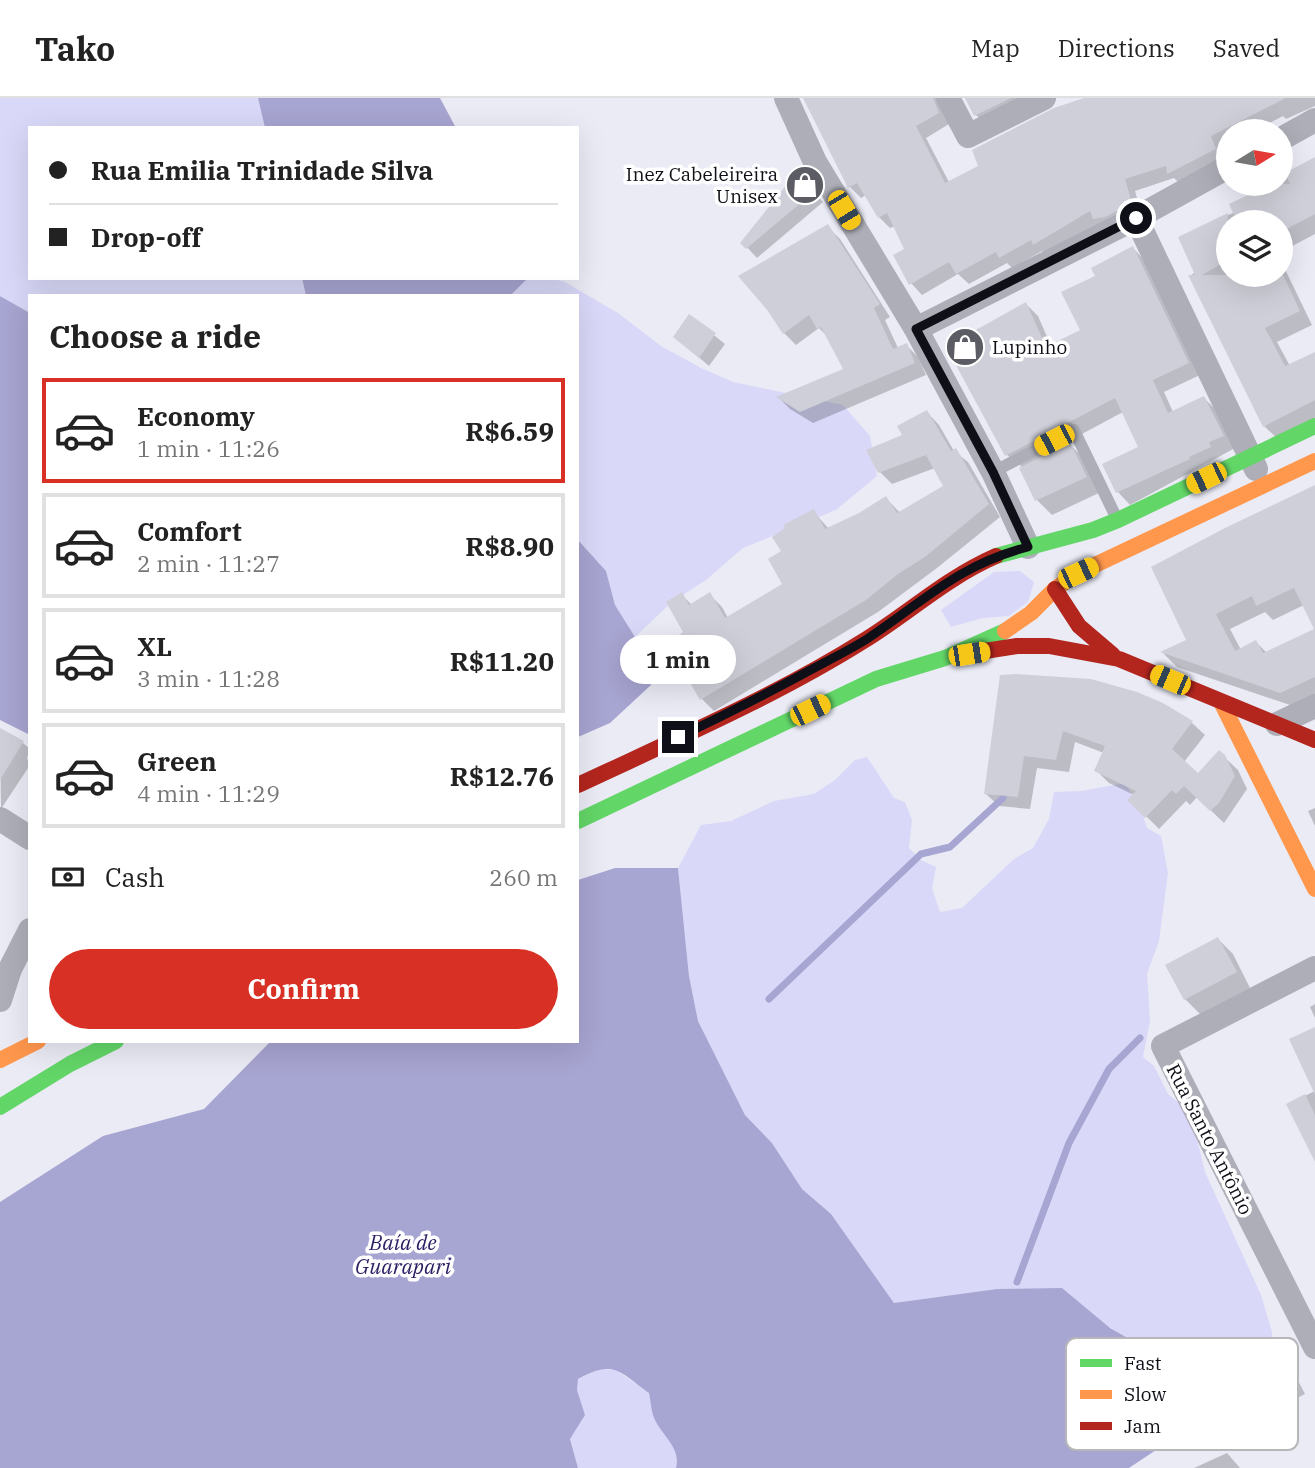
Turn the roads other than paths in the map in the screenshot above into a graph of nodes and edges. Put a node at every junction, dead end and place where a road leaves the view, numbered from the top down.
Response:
1 (786, 98) edge
2 (948, 98) edge
3 (1044, 98) edge
4 (1315, 120) edge
5 (1293, 132) edge
6 (1216, 174) edge
7 (1136, 218) junction
8 (916, 329) junction
9 (1315, 426) edge
10 (1250, 457) junction
11 (1315, 461) edge
12 (993, 472) junction
13 (1264, 485) junction
14 (1118, 520) junction
15 (1028, 547) junction
16 (1050, 577) junction
17 (945, 658) junction
18 (1119, 659) junction
19 (1221, 702) junction
20 (1315, 706) edge
21 (1277, 724) junction
22 (1315, 740) edge
23 (579, 785) edge
24 (0, 819) edge
25 (579, 821) edge
26 (28, 837) edge
27 (1315, 889) edge
28 (28, 936) edge
29 (1315, 968) edge
30 (0, 1000) edge
31 (34, 1043) edge
32 (112, 1043) edge
33 (0, 1060) edge
34 (0, 1107) edge
35 (1315, 1347) edge

1 - 8 street
2 - 3 street
4 - 5 street
6 - 7 street
7 - 8 street
7 - 10 street
8 - 12 street
9 - 10 main road
10 - 13 street
10 - 14 main road
11 - 13 main road
12 - 14 lane
12 - 15 street
13 - 16 main road
14 - 15 main road
15 - 16 main road
15 - 23 main road
16 - 17 main road
16 - 18 main road
17 - 18 main road
17 - 25 main road
18 - 19 main road
19 - 21 main road
19 - 27 main road
20 - 21 street
21 - 22 main road
24 - 26 street
28 - 30 street
29 - 35 street, Rua Santo Antônio
31 - 33 main road
32 - 34 main road

